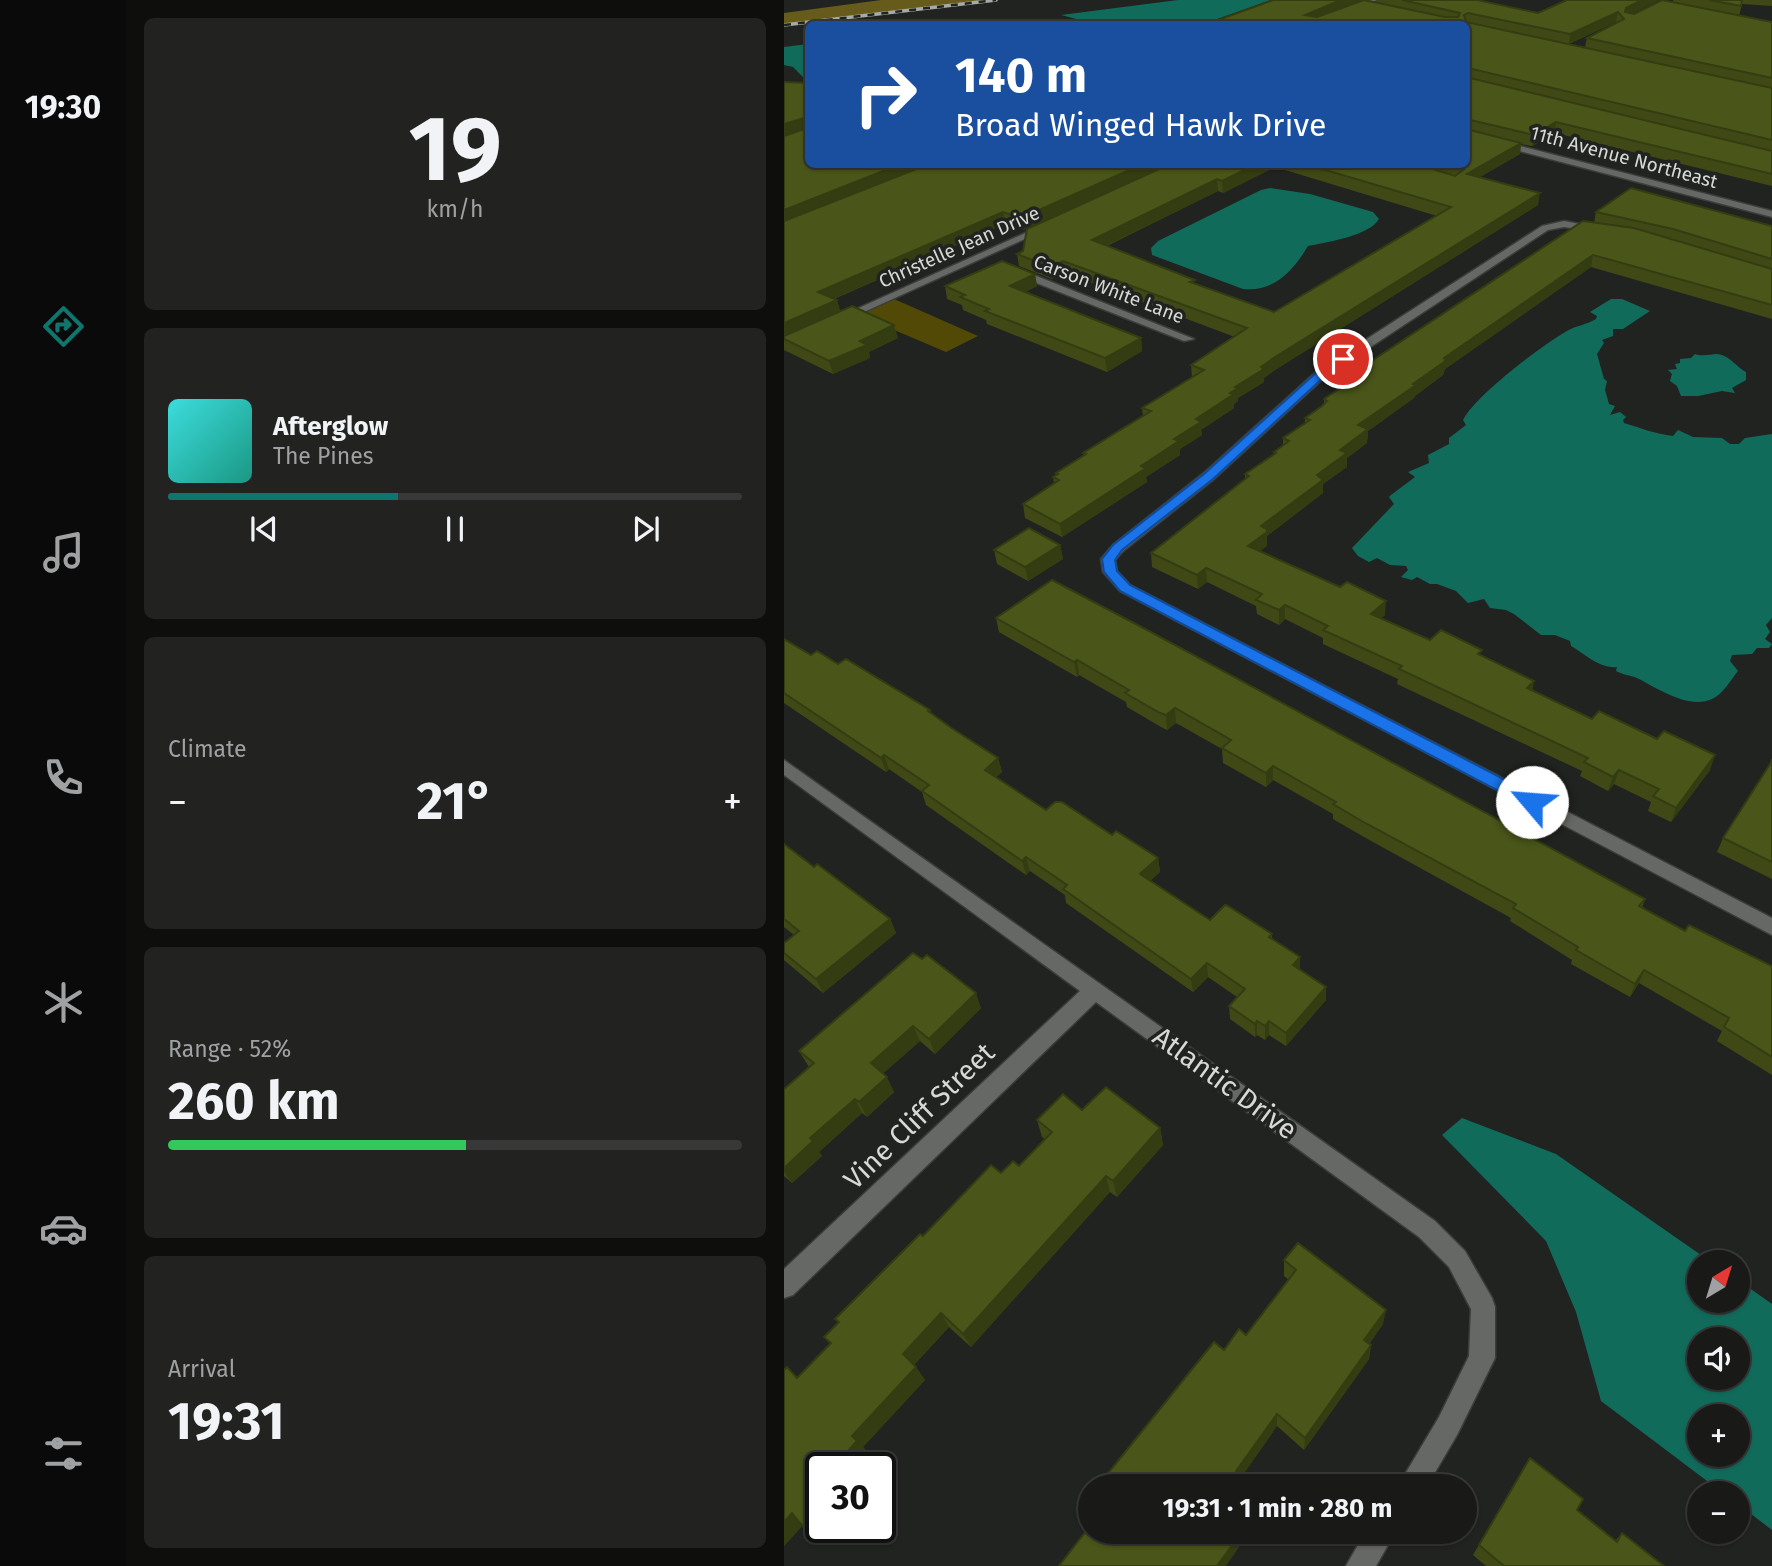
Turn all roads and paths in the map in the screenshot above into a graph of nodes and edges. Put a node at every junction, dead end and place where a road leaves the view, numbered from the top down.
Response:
1 (1374, 4) edge
2 (1319, 21) edge
3 (1470, 135) edge
4 (1772, 214) edge
5 (1052, 224) edge
6 (1621, 235) edge
7 (979, 257) junction
8 (992, 262) edge
9 (1005, 267) edge
10 (833, 323) edge
11 (1188, 339) dead end
12 (784, 766) edge
13 (1772, 927) edge
14 (1095, 990) junction
15 (784, 1286) edge
16 (1418, 1474) edge
17 (1374, 1544) edge
18 (1360, 1566) edge

1 - 2 street
3 - 4 street, 11th Avenue Northeast
5 - 7 street, Christelle Jean Drive
6 - 13 street
7 - 8 street
7 - 10 street, Christelle Jean Drive
9 - 11 street, Carson White Lane
12 - 14 street, Atlantic Drive
14 - 15 street, Vine Cliff Street
14 - 16 street, Atlantic Drive
17 - 18 street

